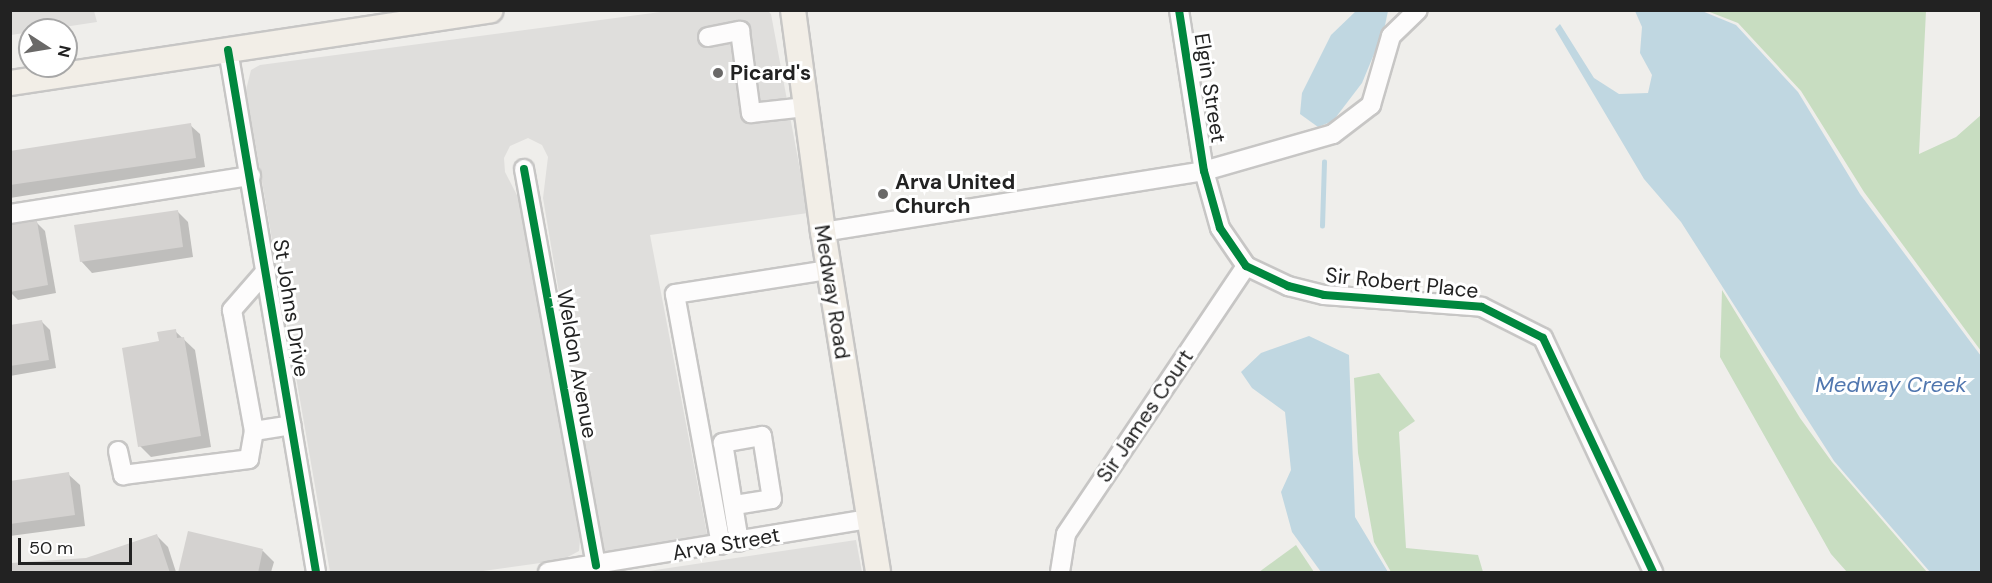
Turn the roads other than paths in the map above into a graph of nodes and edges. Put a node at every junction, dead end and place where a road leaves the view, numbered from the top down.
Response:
1 (490, 10) edge
2 (793, 10) edge
3 (1179, 10) edge
4 (1418, 10) edge
5 (708, 38) dead end
6 (228, 50) junction
7 (10, 83) edge
8 (806, 107) junction
9 (524, 169) dead end
10 (1204, 171) junction
11 (251, 176) junction
12 (10, 214) edge
13 (822, 232) junction
14 (1245, 266) junction
15 (829, 270) junction
16 (266, 271) junction
17 (292, 425) junction
18 (254, 431) junction
19 (118, 451) dead end
20 (735, 505) dead end
21 (868, 519) junction
22 (730, 544) junction
23 (596, 566) junction
24 (316, 573) edge
25 (548, 573) edge
26 (878, 573) edge
27 (1060, 573) edge
28 (1653, 573) edge

1 - 6 main road
2 - 8 main road, Medway Road
3 - 10 street, Elgin Street
4 - 10 street
5 - 8 street
6 - 7 main road
6 - 11 street, St Johns Drive
8 - 13 main road, Medway Road
9 - 23 street, Weldon Avenue
10 - 13 street, Elgin Street
10 - 14 street
11 - 12 street
11 - 16 street, St Johns Drive
13 - 15 main road, Medway Road
14 - 27 street, Sir James Court
14 - 28 street, Sir Robert Place
15 - 21 main road, Medway Road
15 - 22 street
16 - 17 street, St Johns Drive
16 - 18 street
17 - 18 street
17 - 24 street, St Johns Drive
18 - 19 street
20 - 22 street
21 - 22 street, Arva Street
21 - 26 main road, Medway Road
22 - 23 street, Arva Street
23 - 25 street, Arva Street

